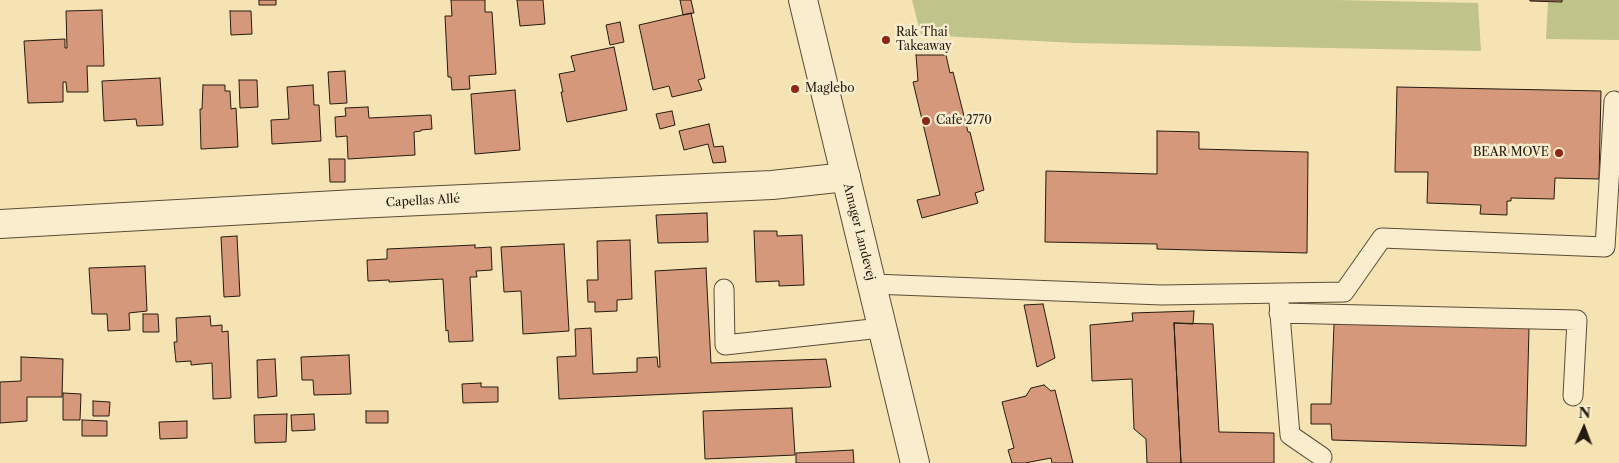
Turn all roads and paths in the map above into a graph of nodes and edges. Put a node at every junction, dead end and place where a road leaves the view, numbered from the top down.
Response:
1 (803, 0) edge
2 (1614, 101) dead end
3 (846, 176) junction
4 (0, 224) edge
5 (872, 284) junction
6 (724, 289) dead end
7 (1278, 293) junction
8 (1279, 313) junction
9 (881, 328) junction
10 (1573, 396) dead end
11 (1322, 456) dead end
12 (915, 463) edge

1 - 3 street, Amager Landevej
2 - 7 lane
3 - 4 street, Capellas Allé
3 - 5 street, Amager Landevej
5 - 7 lane
5 - 9 street, Amager Landevej
6 - 9 lane
7 - 8 lane
8 - 10 lane
8 - 11 lane
9 - 12 street, Amager Landevej

